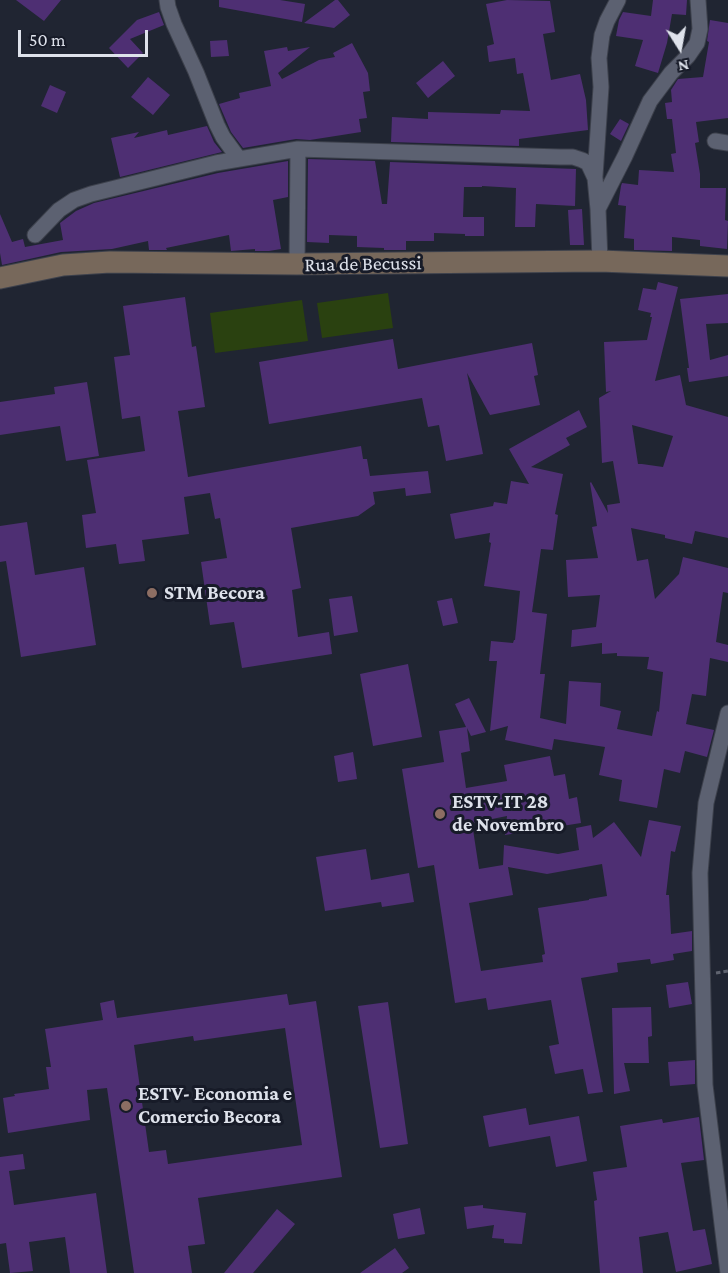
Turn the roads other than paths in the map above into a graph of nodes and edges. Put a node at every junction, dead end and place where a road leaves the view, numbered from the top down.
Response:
1 (167, 0) edge
2 (618, 0) edge
3 (698, 0) edge
4 (298, 149) junction
5 (239, 159) junction
6 (595, 178) junction
7 (598, 209) junction
8 (35, 235) dead end
9 (600, 261) junction
10 (297, 264) junction
11 (728, 266) edge
12 (0, 278) edge
13 (728, 713) edge
14 (728, 1273) edge

1 - 5 street
2 - 6 street
3 - 7 street
4 - 5 street
4 - 6 street
4 - 10 street
5 - 8 street
6 - 7 street
7 - 9 street
9 - 10 street, Rua de Becussi
9 - 11 street, Rua de Becussi
10 - 12 street, Rua de Becussi
13 - 14 street

